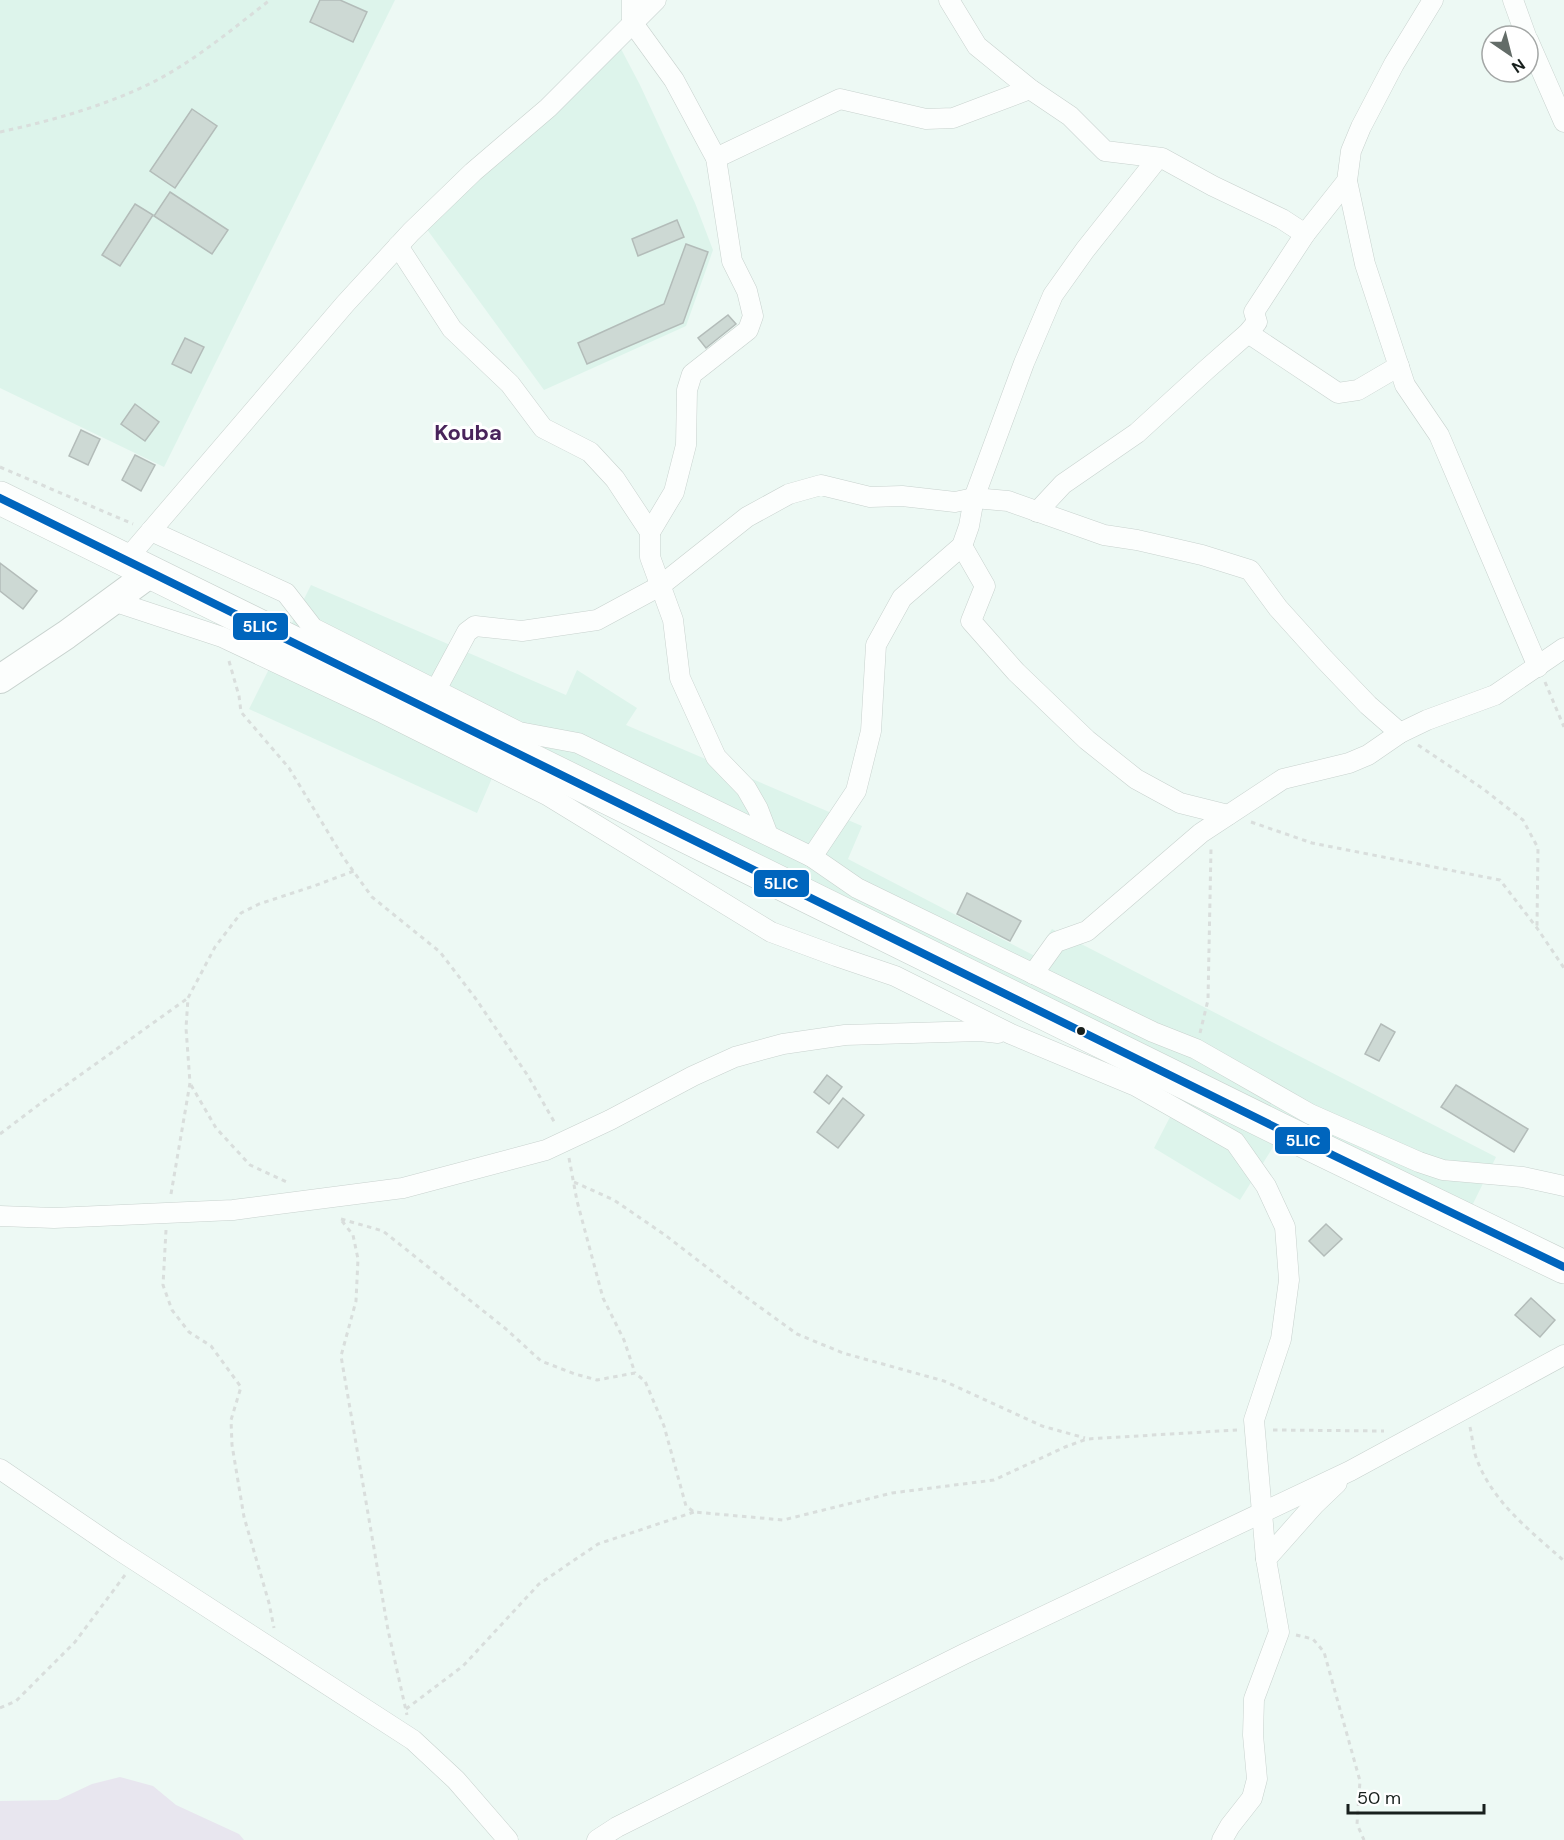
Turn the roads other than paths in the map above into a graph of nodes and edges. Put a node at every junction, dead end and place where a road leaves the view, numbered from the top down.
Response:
1 (632, 0) edge
2 (656, 0) edge
3 (949, 0) edge
4 (1433, 0) edge
5 (1513, 0) edge
6 (632, 22) junction
7 (1522, 24) edge
8 (1540, 68) edge
9 (1030, 90) junction
10 (1564, 123) edge
11 (716, 158) junction
12 (1158, 158) junction
13 (1347, 181) junction
14 (1305, 234) junction
15 (399, 246) junction
16 (1248, 333) junction
17 (1399, 366) junction
18 (0, 498) edge
19 (974, 498) junction
20 (1037, 512) junction
21 (152, 531) junction
22 (650, 532) junction
23 (962, 546) junction
24 (139, 566) junction
25 (660, 586) junction
26 (113, 600) junction
27 (1564, 648) edge
28 (1538, 667) junction
29 (0, 679) edge
30 (431, 699) junction
31 (1400, 733) junction
32 (1221, 820) junction
33 (768, 834) junction
34 (812, 857) junction
35 (1033, 974) junction
36 (1011, 1034) junction
37 (1564, 1186) edge
38 (0, 1216) edge
39 (1564, 1268) edge
40 (1564, 1355) edge
41 (0, 1469) edge
42 (1350, 1470) junction
43 (1262, 1512) junction
44 (1266, 1559) junction
45 (508, 1840) edge
46 (597, 1840) edge
47 (1222, 1840) edge

1 - 6 street
2 - 6 street
3 - 9 street
4 - 13 street
5 - 7 street
6 - 11 street
6 - 15 street
8 - 10 street
9 - 11 street
9 - 12 street
11 - 22 street
12 - 14 street
12 - 19 street
13 - 14 street
13 - 17 street
14 - 16 street
15 - 21 street
15 - 22 street
16 - 17 street
16 - 20 street
17 - 28 street
18 - 24 highway
19 - 20 street
19 - 23 street
19 - 25 street
20 - 31 street
21 - 24 street
21 - 30 street
22 - 25 street
23 - 32 street
23 - 34 street
24 - 26 street
24 - 30 highway
25 - 30 street
25 - 33 street
26 - 29 street
26 - 36 street
27 - 28 street
28 - 31 street
30 - 33 street
30 - 39 highway
31 - 32 street
32 - 35 street
33 - 34 street
34 - 35 street
35 - 37 street
36 - 38 street
36 - 43 street
40 - 42 street
41 - 45 street
42 - 43 street
42 - 44 street
43 - 44 street
43 - 46 street
44 - 47 street

